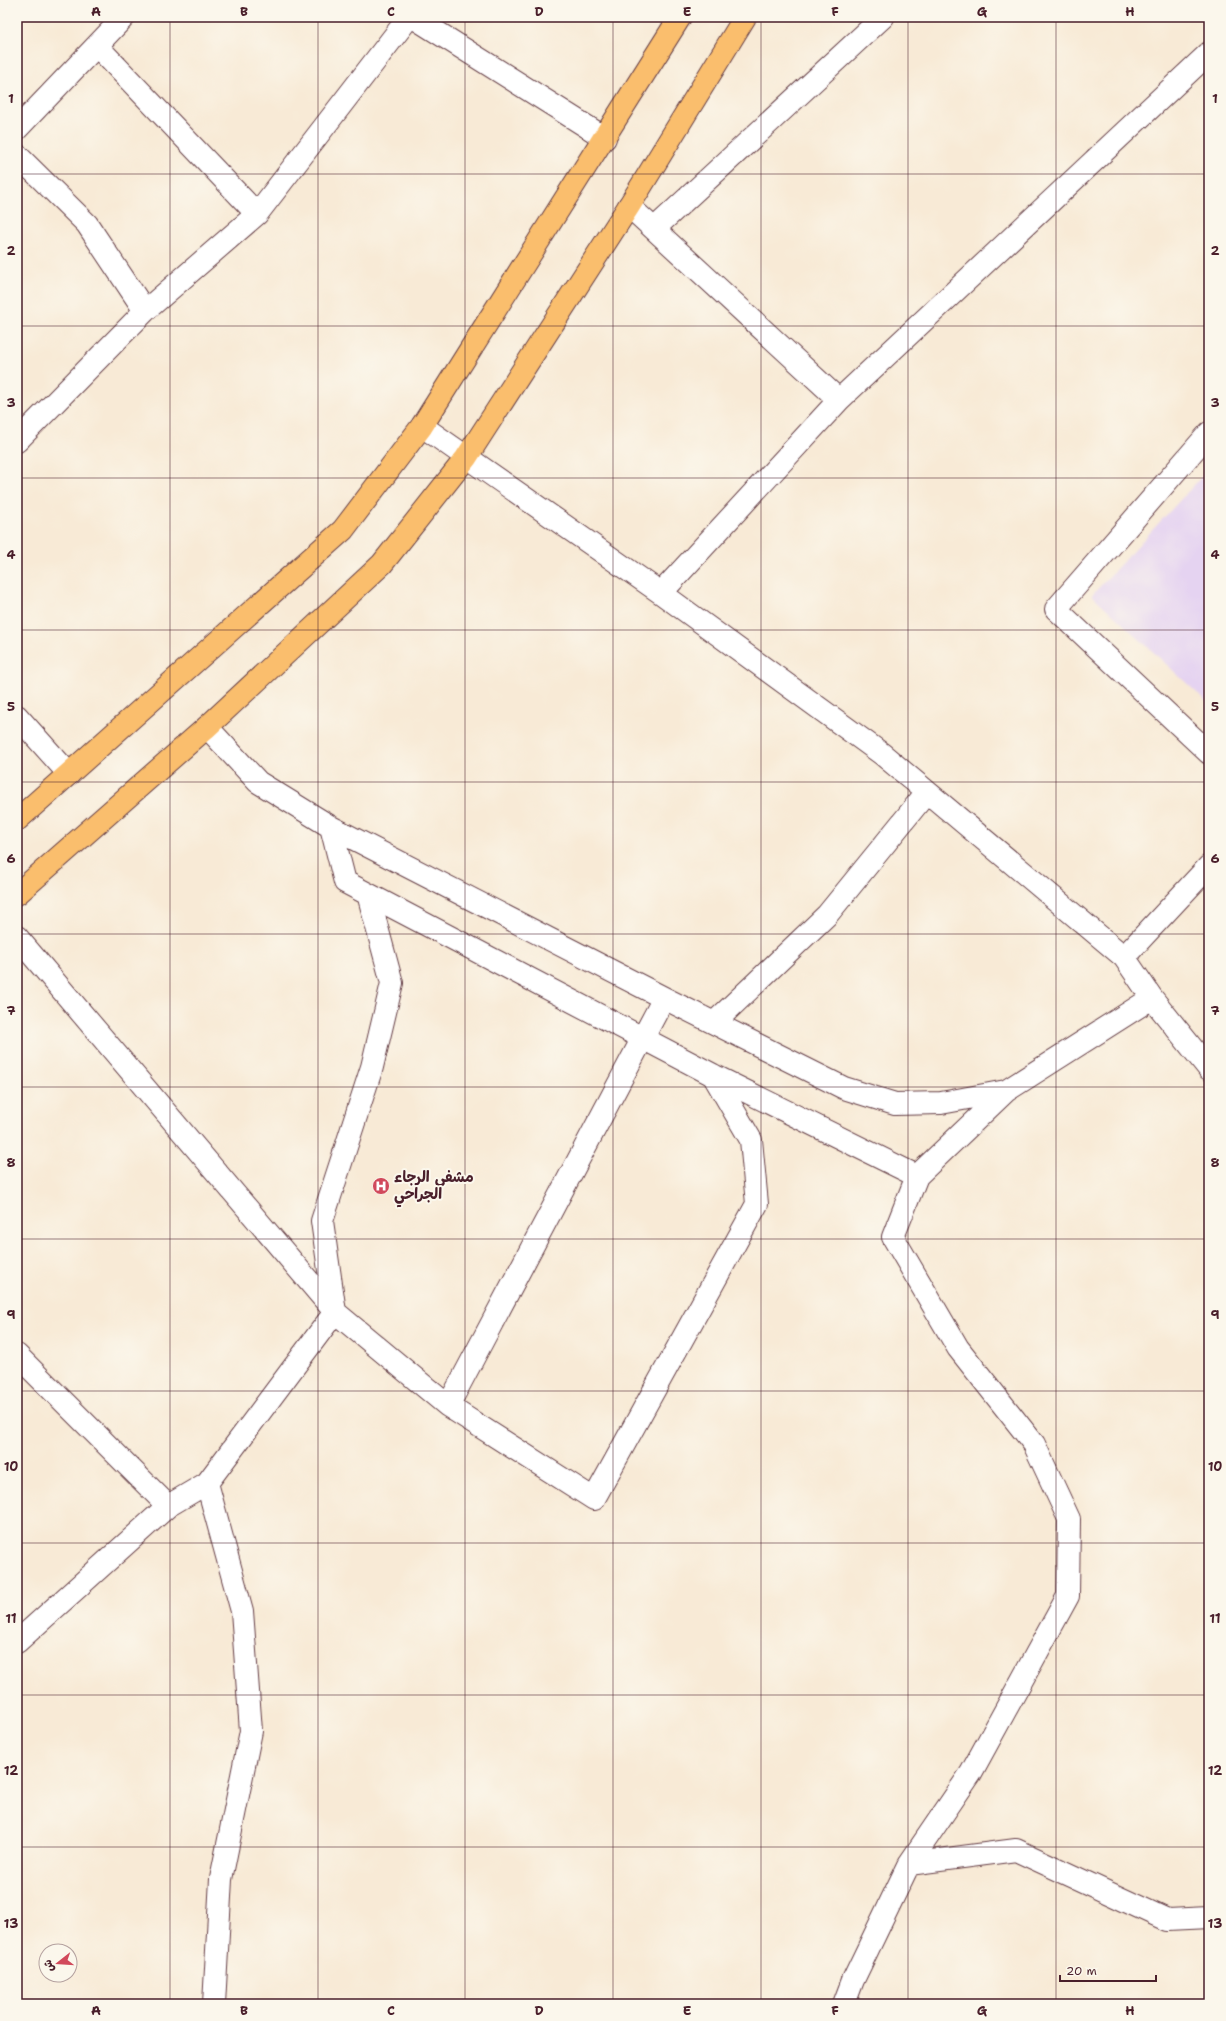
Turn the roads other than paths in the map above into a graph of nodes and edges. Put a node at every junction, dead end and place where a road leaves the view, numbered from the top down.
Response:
1 (124, 17) edge
2 (409, 17) edge
3 (413, 17) edge
4 (680, 17) edge
5 (745, 17) edge
6 (883, 17) edge
7 (97, 46) junction
8 (1209, 53) edge
9 (17, 129) edge
10 (604, 138) junction
11 (17, 155) edge
12 (629, 206) junction
13 (257, 214) junction
14 (654, 229) junction
15 (145, 311) junction
16 (839, 400) junction
17 (422, 426) junction
18 (1209, 433) edge
19 (17, 441) edge
20 (466, 458) junction
21 (661, 593) junction
22 (17, 716) edge
23 (207, 727) junction
24 (1209, 753) edge
25 (69, 774) junction
26 (927, 792) junction
27 (17, 820) edge
28 (331, 827) junction
29 (1209, 866) edge
30 (17, 894) edge
31 (368, 894) junction
32 (17, 937) edge
33 (1124, 957) junction
34 (664, 998) junction
35 (1152, 998) junction
36 (714, 1023) junction
37 (643, 1038) junction
38 (1209, 1069) edge
39 (714, 1075) junction
40 (1006, 1091) junction
41 (917, 1176) junction
42 (335, 1312) junction
43 (17, 1355) edge
44 (448, 1406) junction
45 (207, 1483) junction
46 (168, 1506) junction
47 (17, 1642) edge
48 (909, 1864) junction
49 (1209, 1918) edge
50 (214, 2004) edge
51 (844, 2004) edge

1 - 7 street
2 - 13 street
3 - 10 street
4 - 10 main road
5 - 12 main road
6 - 14 street
7 - 9 street
7 - 13 street
8 - 16 street
10 - 17 main road
11 - 15 street
12 - 14 street
12 - 20 main road
13 - 15 street
14 - 16 street
15 - 19 street
16 - 21 street
17 - 20 street
17 - 25 main road
18 - 24 street
20 - 21 street
20 - 23 main road
21 - 26 street
22 - 25 street
23 - 28 street
23 - 30 main road
25 - 27 main road
26 - 33 street
26 - 36 street
28 - 31 street
28 - 34 street
29 - 33 street
31 - 37 street
31 - 42 street
32 - 42 street
33 - 35 street
34 - 36 street
34 - 37 street
35 - 38 street
35 - 40 street
36 - 40 street
37 - 39 street
37 - 44 street
39 - 41 street
39 - 44 street
40 - 41 street
41 - 48 street
42 - 44 street
42 - 45 street
43 - 46 street
45 - 46 street
45 - 50 street
46 - 47 street
48 - 49 street
48 - 51 street

